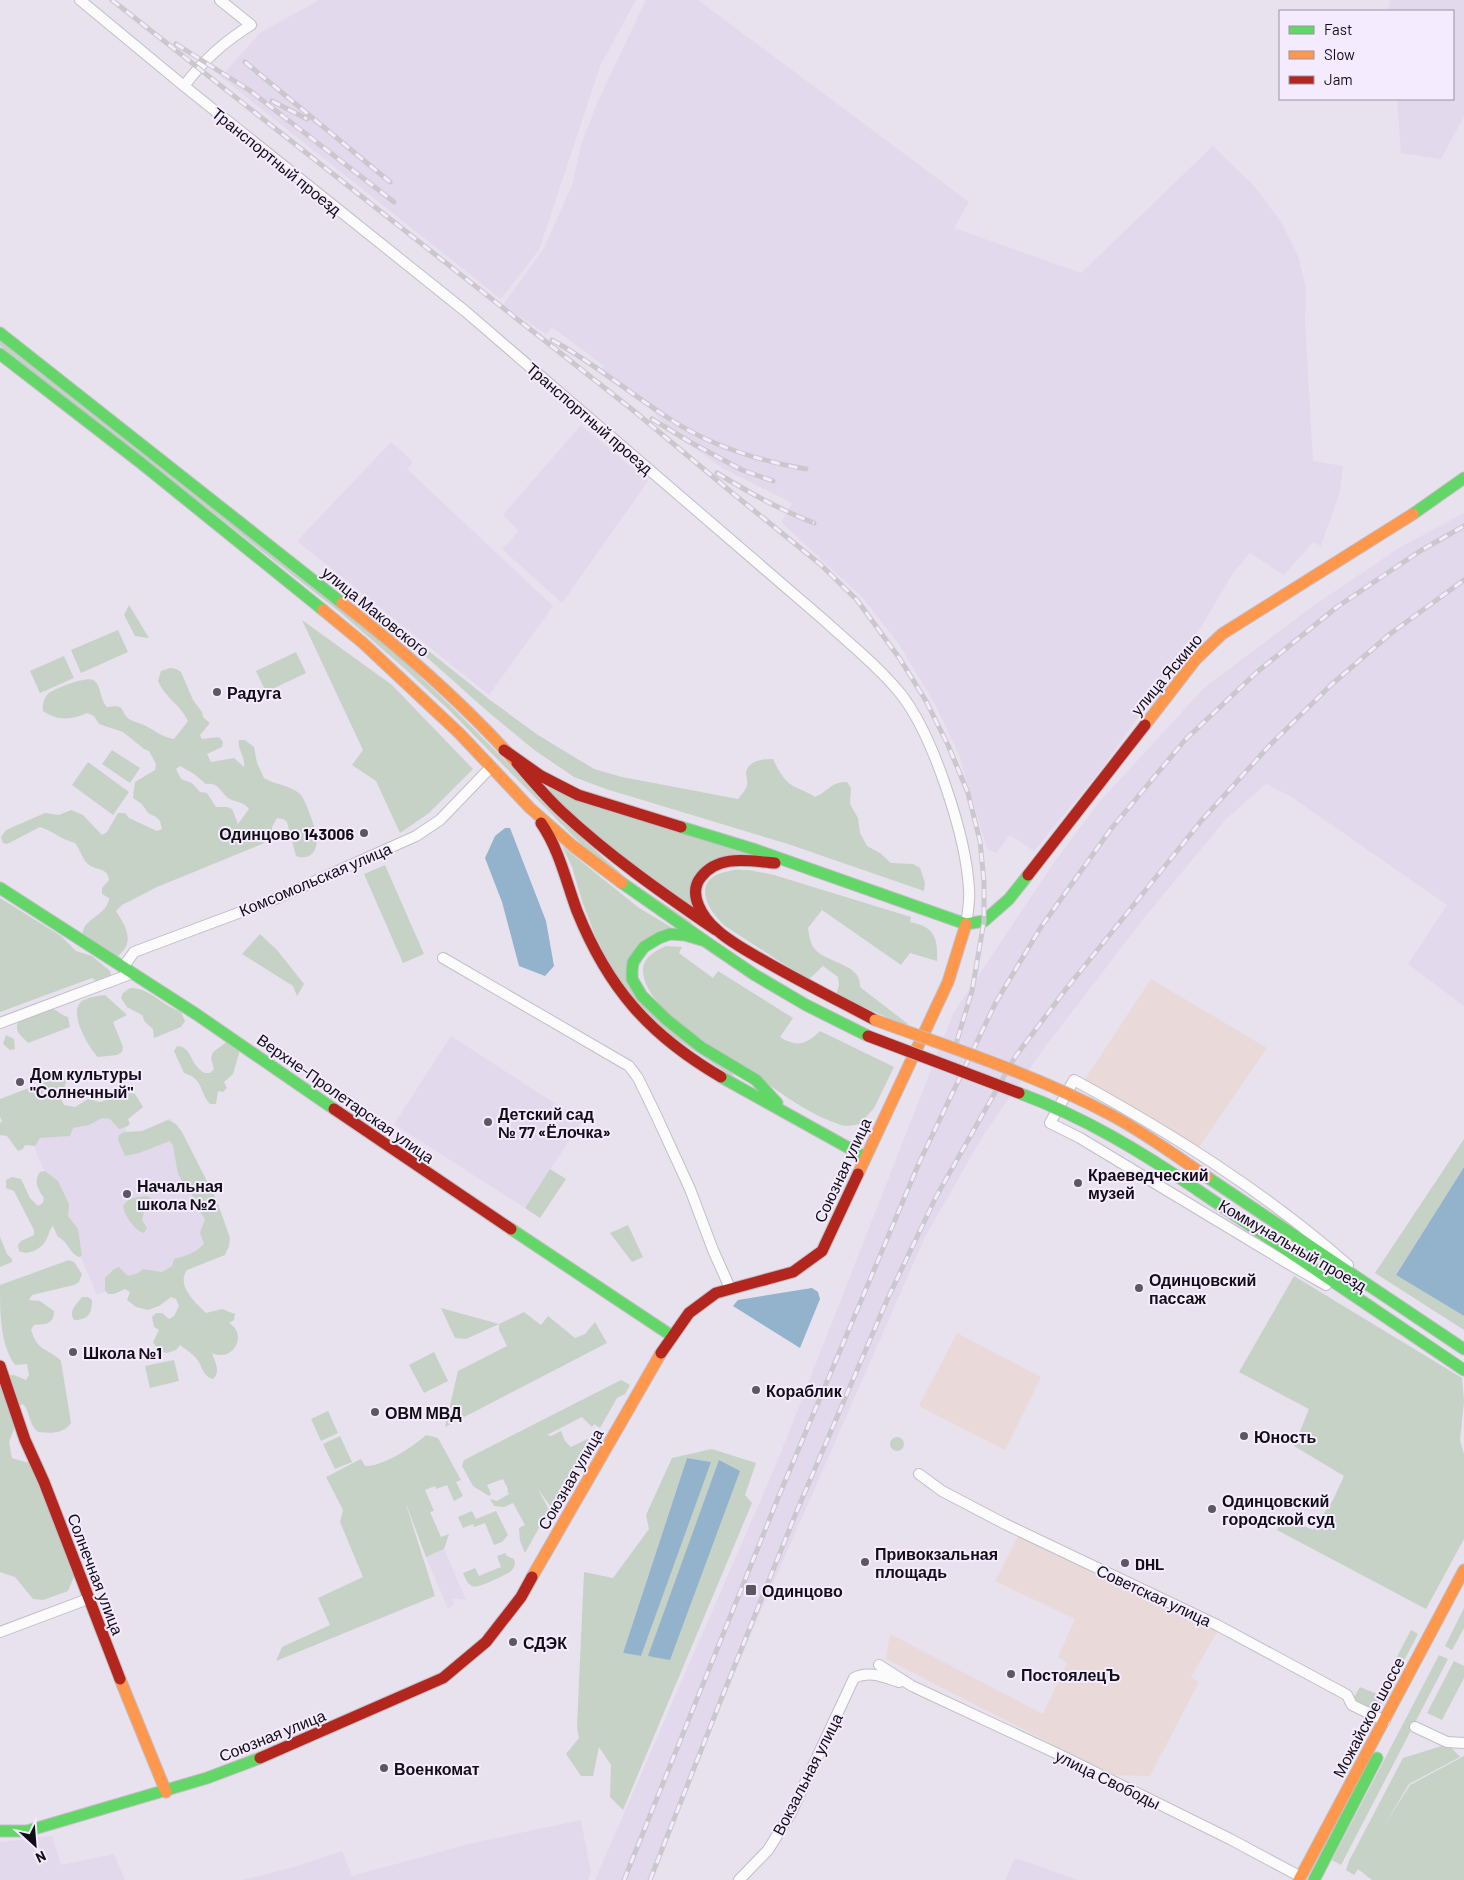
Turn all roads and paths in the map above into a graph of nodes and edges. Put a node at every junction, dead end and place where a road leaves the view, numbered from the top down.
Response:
1 (80, 0) edge
2 (220, 0) edge
3 (184, 86) junction
4 (0, 333) edge
5 (0, 354) edge
6 (1464, 478) edge
7 (504, 750) junction
8 (491, 767) junction
9 (530, 808) junction
10 (791, 864) junction
11 (0, 888) edge
12 (966, 924) junction
13 (716, 930) junction
14 (705, 941) junction
15 (443, 958) dead end
16 (129, 970) junction
17 (0, 1023) edge
18 (784, 1112) junction
19 (865, 1157) junction
20 (1362, 1280) junction
21 (1322, 1282) junction
22 (730, 1288) junction
23 (1352, 1295) junction
24 (1371, 1308) junction
25 (1412, 1313) junction
26 (1401, 1328) junction
27 (672, 1336) junction
28 (1464, 1348) edge
29 (0, 1366) edge
30 (1464, 1370) edge
31 (919, 1474) dead end
32 (1464, 1570) edge
33 (1464, 1592) edge
34 (88, 1599) junction
35 (0, 1632) edge
36 (877, 1670) joint
37 (1385, 1721) junction
38 (1416, 1727) dead end
39 (1390, 1733) dead end
40 (1464, 1743) edge
41 (1382, 1750) dead end
42 (166, 1792) junction
43 (0, 1831) edge
44 (1302, 1879) edge
45 (739, 1880) edge
46 (1314, 1880) edge

1 - 3 street, Транспортный проезд
2 - 3 street
3 - 12 street, Транспортный проезд
4 - 7 street, улица Маковского
5 - 8 street, улица Маковского
6 - 12 street, улица Яскино
7 - 10 street
7 - 13 street, улица Маковского
8 - 9 street, улица Маковского
8 - 16 street, Комсомольская улица
9 - 14 street, улица Маковского
9 - 18 street
10 - 12 street
10 - 13 street
11 - 16 street, Верхне-Пролетарская улица
12 - 19 street, Союзная улица
13 - 20 street, улица Маковского, bridge
14 - 18 street
14 - 23 street, улица Маковского, bridge
15 - 22 street
16 - 17 street, Комсомольская улица
16 - 27 street, Верхне-Пролетарская улица
18 - 19 street
19 - 22 street, Союзная улица
20 - 21 street, Коммунальный проезд
20 - 23 street
20 - 25 street, Коммунальный проезд
21 - 24 street, Коммунальный проезд
21 - 26 street
22 - 27 street, Союзная улица
23 - 24 street, улица Маковского
24 - 26 street, Коммунальный проезд
25 - 26 street
25 - 28 street, Коммунальный проезд
26 - 30 street, Коммунальный проезд
27 - 42 street, Союзная улица
29 - 34 street, Солнечная улица
31 - 37 street, Советская улица
32 - 37 street, Можайское шоссе
33 - 39 street, Можайское шоссе
34 - 35 street
34 - 42 street, Солнечная улица
36 - 44 street, улица Свободы
36 - 45 street, Вокзальная улица
37 - 44 street, Можайское шоссе
38 - 40 street
41 - 46 street, Можайское шоссе
42 - 43 street, Союзная улица

